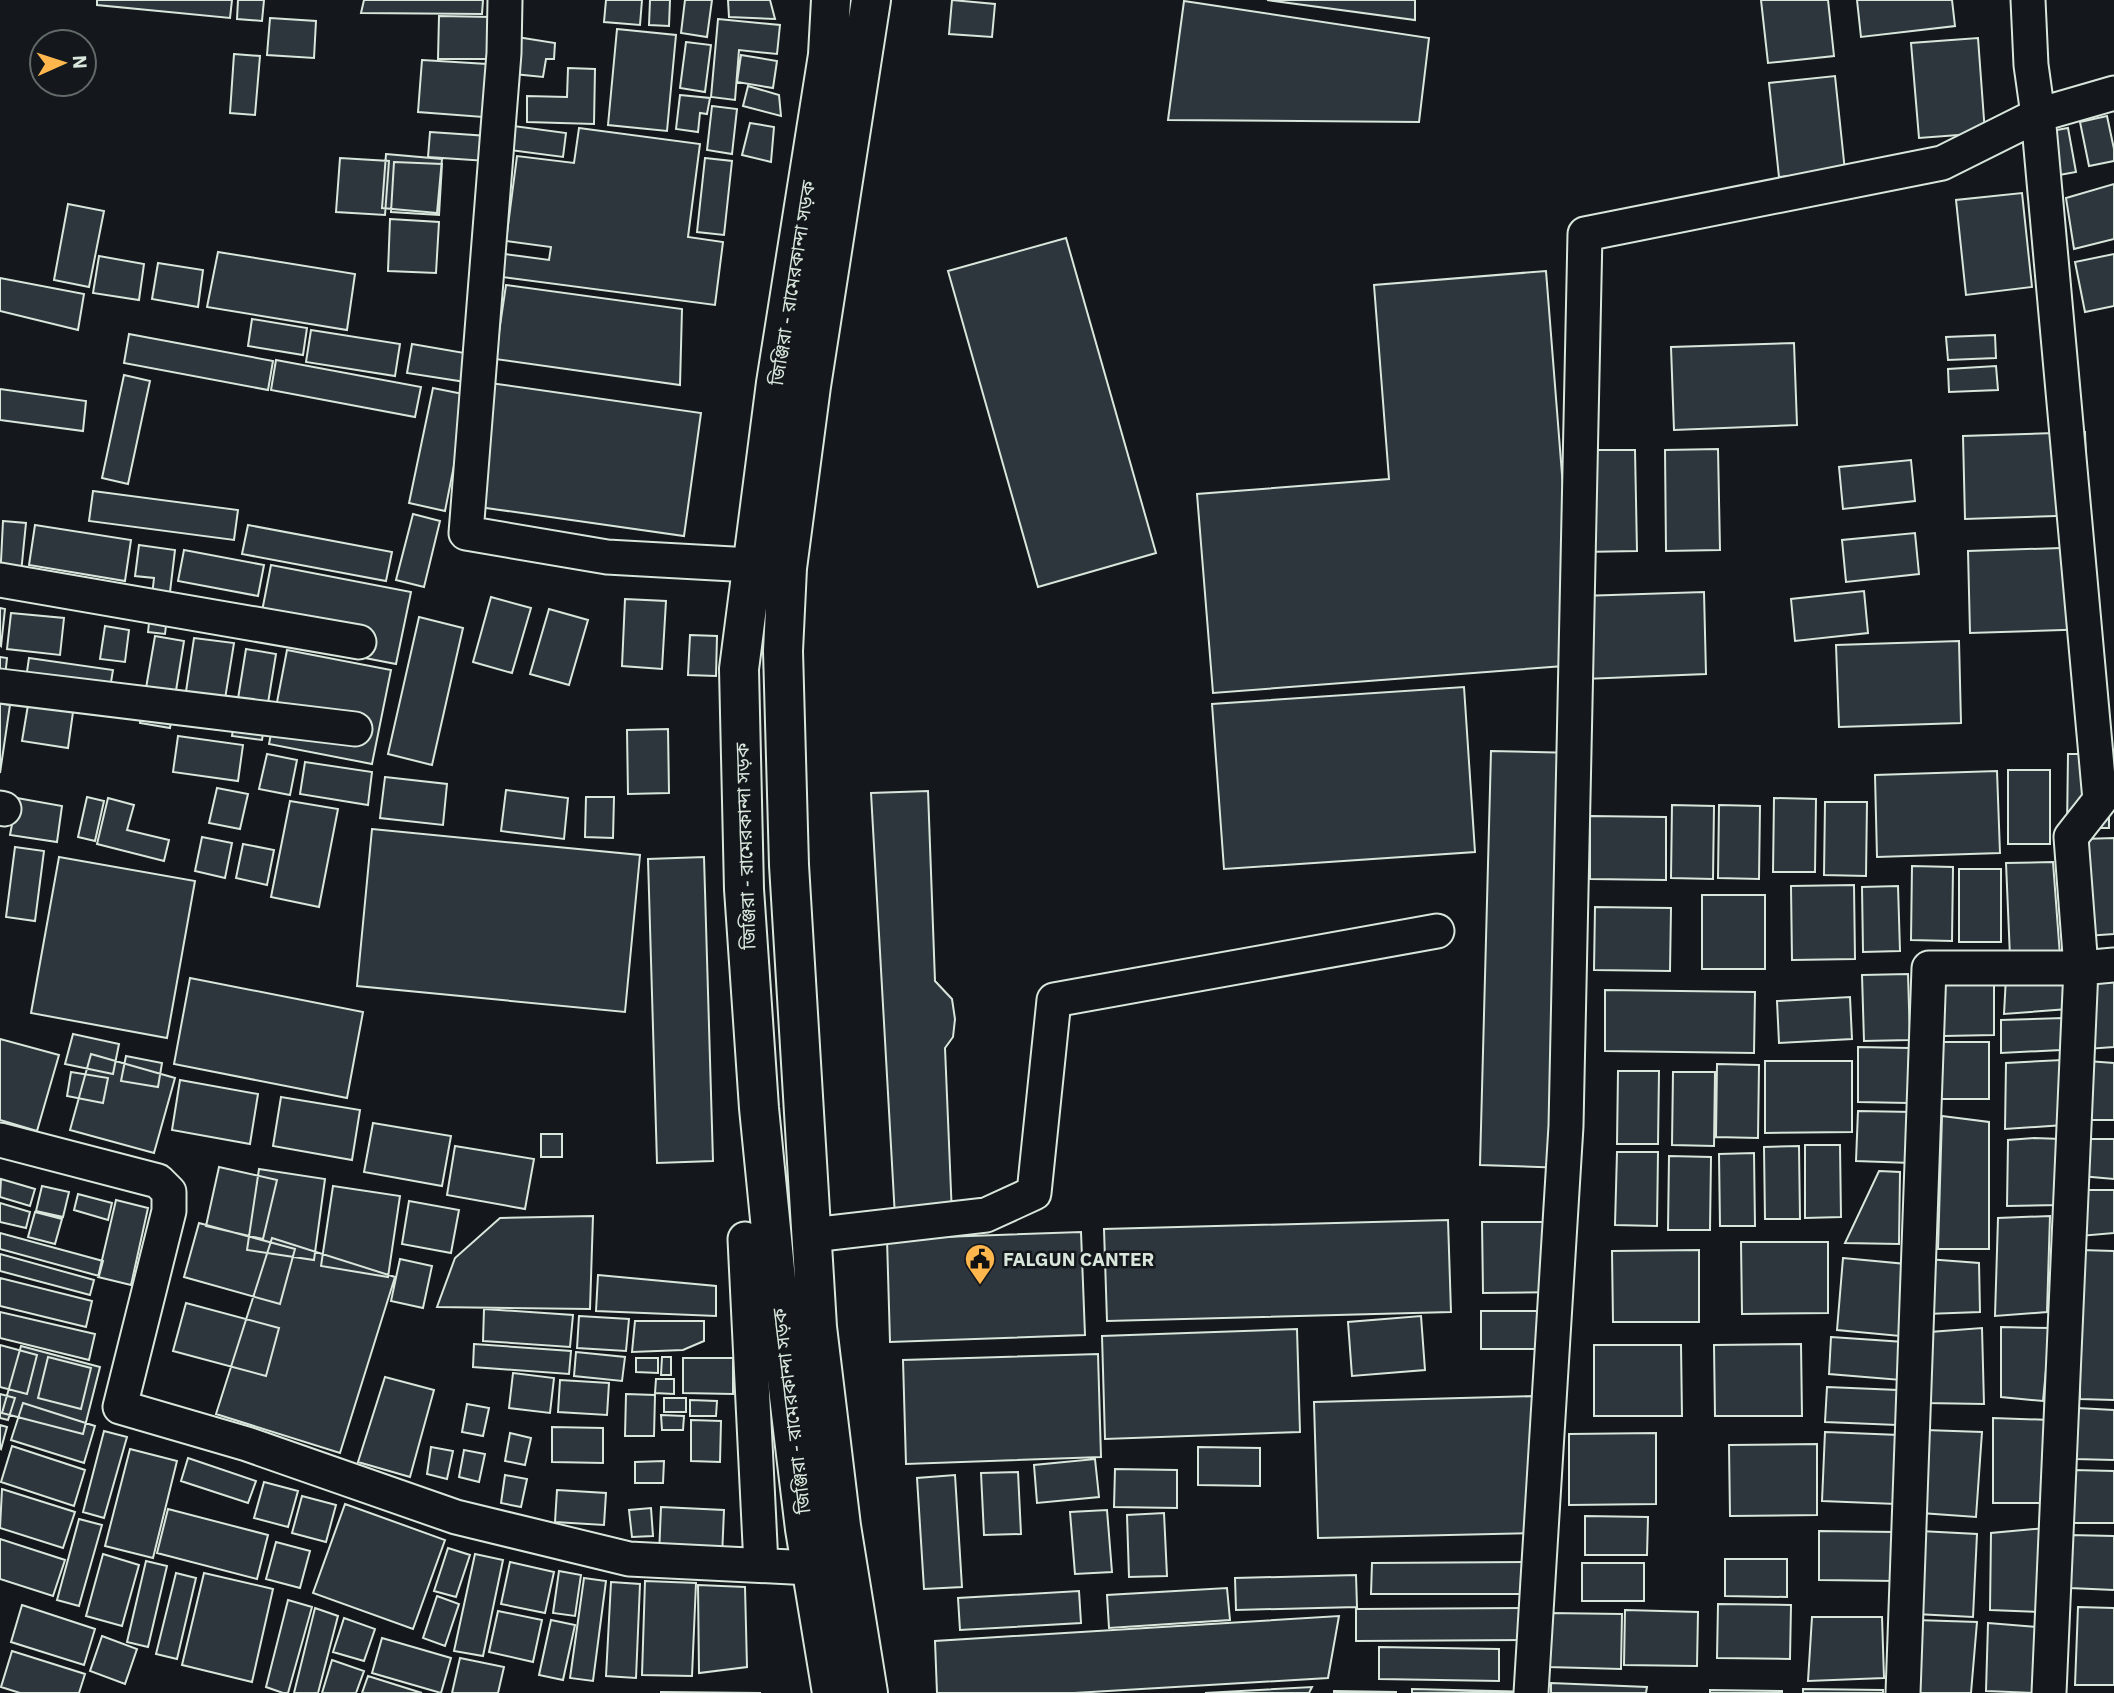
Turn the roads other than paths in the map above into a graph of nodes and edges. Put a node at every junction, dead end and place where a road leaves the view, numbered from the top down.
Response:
1 (505, 0) edge
2 (831, 0) edge
3 (871, 0) edge
4 (2028, 0) edge
5 (2114, 93) edge
6 (2038, 115) junction
7 (784, 459) junction
8 (751, 565) junction
9 (0, 580) edge
10 (359, 642) dead end
11 (0, 686) edge
12 (355, 729) dead end
13 (1437, 931) dead end
14 (2114, 965) edge
15 (2081, 968) junction
16 (0, 1140) edge
17 (812, 1235) junction
18 (745, 1238) dead end
19 (761, 1565) junction
20 (811, 1568) junction
21 (832, 1693) edge
22 (868, 1693) edge
23 (1531, 1693) edge
24 (1903, 1693) edge
25 (2049, 1693) edge

1 - 8 street
2 - 7 main road, জিঞ্জিরা - রামেরকান্দা সড়ক
3 - 7 main road, জিঞ্জিরা - রামেরকান্দা সড়ক
4 - 6 street
5 - 6 street
6 - 15 street
6 - 23 street
7 - 8 main road, জিঞ্জিরা - রামেরকান্দা সড়ক
7 - 17 main road, জিঞ্জিরা - রামেরকান্দা সড়ক
8 - 20 main road, জিঞ্জিরা - রামেরকান্দা সড়ক
9 - 10 street
11 - 12 street
13 - 17 street
14 - 15 street
15 - 24 street
15 - 25 street
16 - 19 street
17 - 22 main road, জিঞ্জিরা - রামেরকান্দা সড়ক
18 - 19 street
19 - 20 street
20 - 21 main road, জিঞ্জিরা - রামেরকান্দা সড়ক

